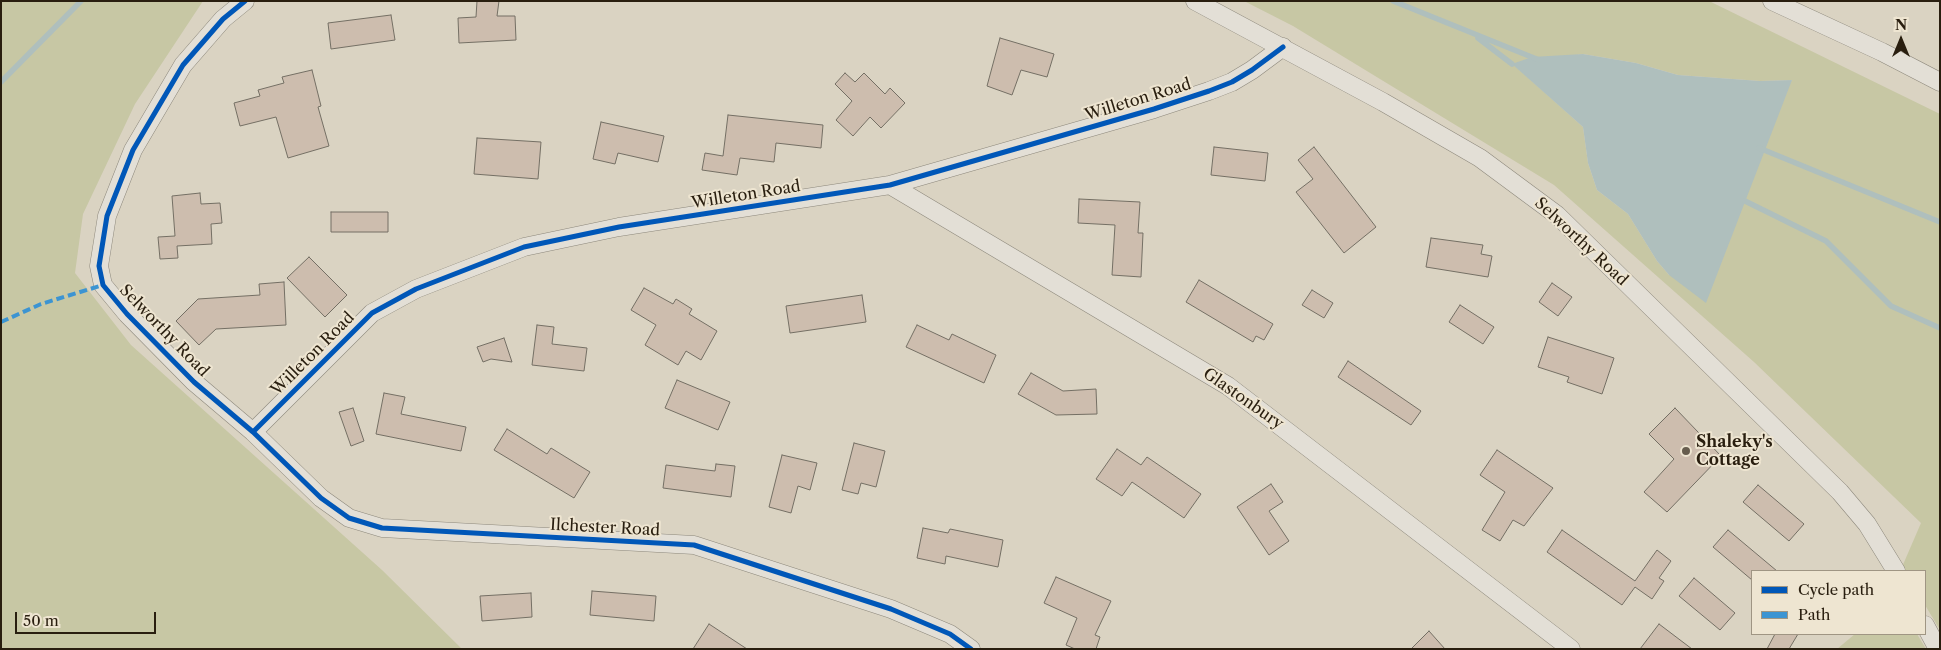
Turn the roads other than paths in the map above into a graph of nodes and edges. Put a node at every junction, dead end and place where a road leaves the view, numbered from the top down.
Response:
1 (245, 1) edge
2 (1195, 1) edge
3 (1772, 1) edge
4 (1283, 47) junction
5 (1940, 82) edge
6 (890, 185) junction
7 (253, 432) junction
8 (1895, 570) edge
9 (1926, 627) edge
10 (972, 649) edge
11 (1571, 649) edge
12 (1938, 649) edge

1 - 7 street, Selworthy Road
2 - 4 street, Selworthy Road
3 - 5 street
4 - 6 street, Willeton Road
4 - 8 street, Selworthy Road
6 - 7 street, Willeton Road
6 - 11 street, Glastonbury
7 - 10 street, Ilchester Road
9 - 12 street

